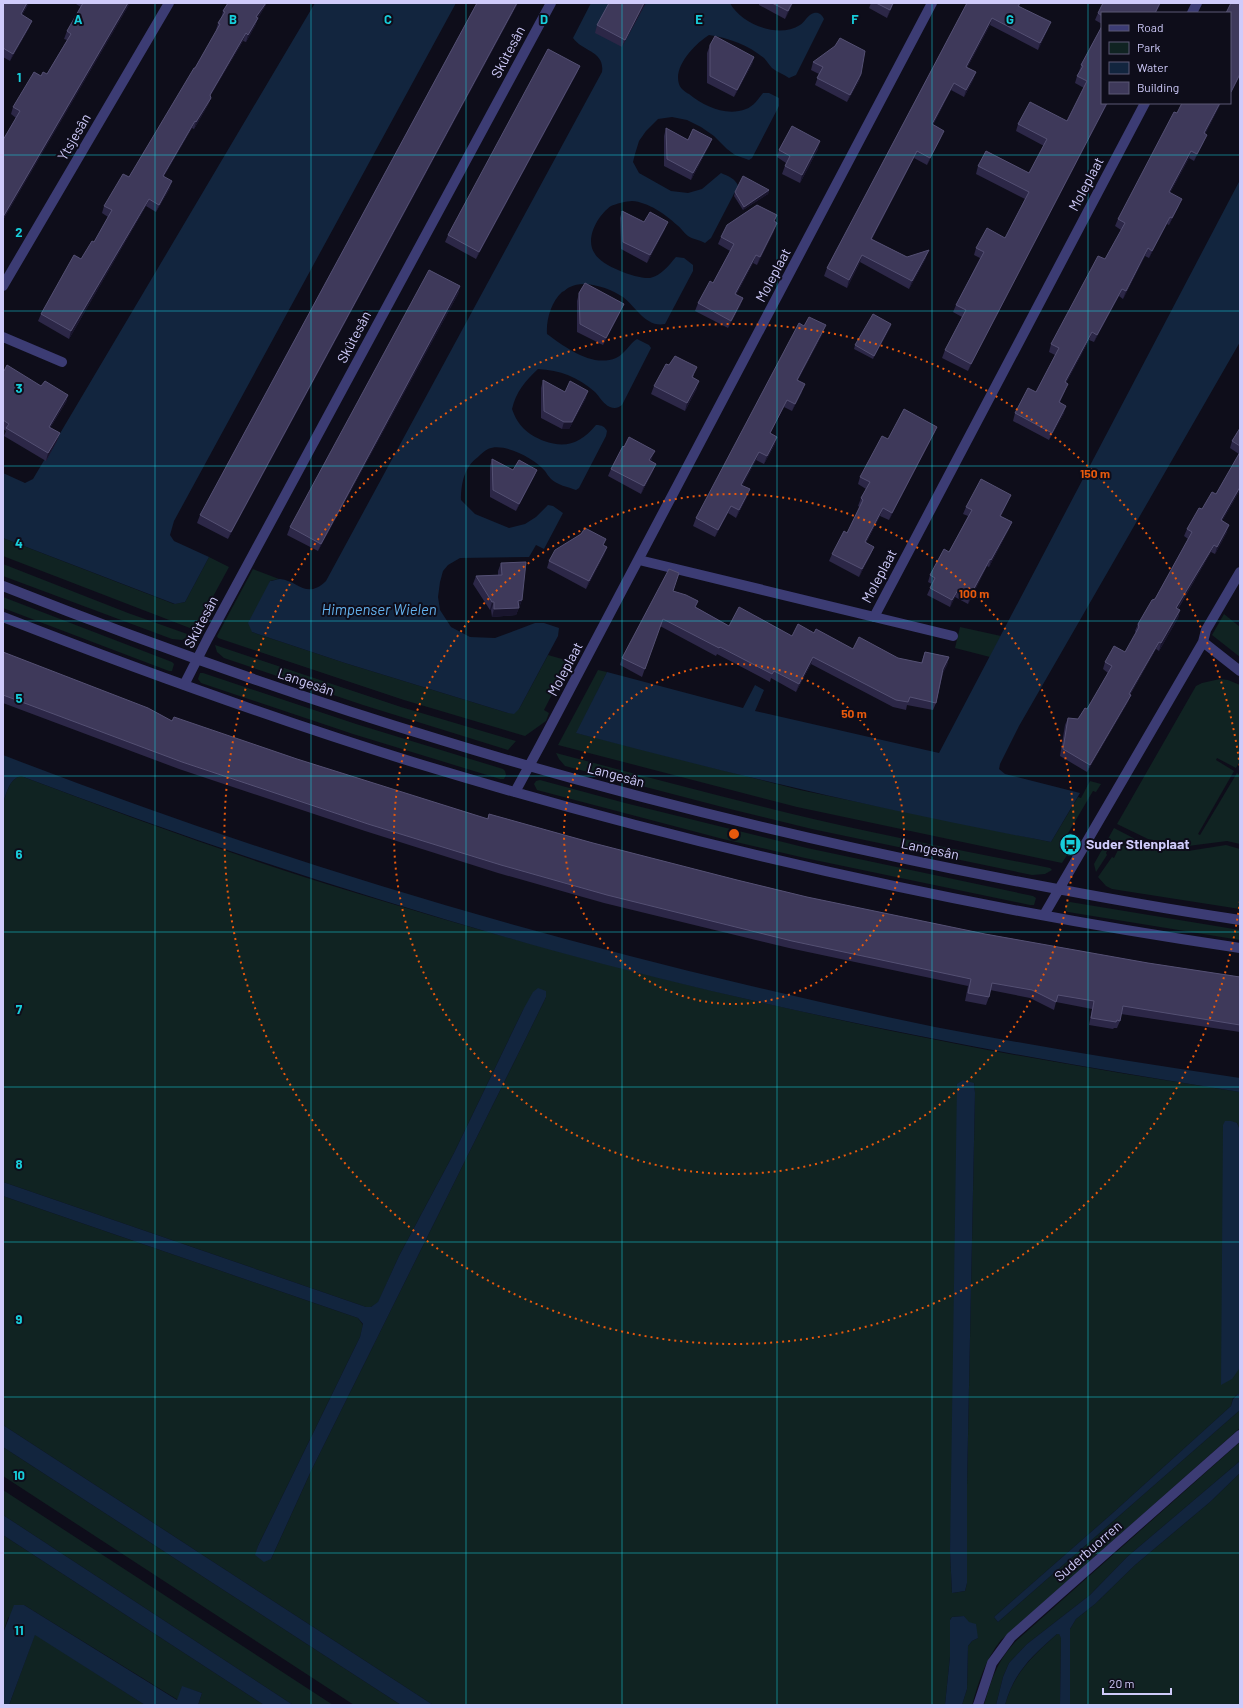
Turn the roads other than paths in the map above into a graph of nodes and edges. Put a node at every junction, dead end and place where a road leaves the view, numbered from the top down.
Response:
1 (169, 3) edge
2 (551, 3) edge
3 (932, 3) edge
4 (1197, 3) edge
5 (1192, 12) edge
6 (1144, 104) edge
7 (3, 286) edge
8 (3, 337) edge
9 (62, 362) dead end
10 (639, 560) junction
11 (1240, 572) edge
12 (3, 586) edge
13 (3, 617) edge
14 (874, 617) junction
15 (953, 636) dead end
16 (1203, 642) junction
17 (197, 659) junction
18 (1240, 671) edge
19 (184, 685) junction
20 (529, 766) junction
21 (515, 792) junction
22 (1059, 890) junction
23 (1044, 916) junction
24 (1240, 920) edge
25 (1240, 948) edge
26 (1240, 1435) edge
27 (978, 1705) edge

1 - 7 street, Ytsjesân
2 - 17 street, Skûtesân
3 - 10 street, Moleplaat
4 - 5 street
6 - 14 street, Moleplaat
8 - 9 street
10 - 14 street, Moleplaat
10 - 20 street, Moleplaat
11 - 16 street
12 - 17 street, Langesân
13 - 19 street
14 - 15 street, Moleplaat
16 - 18 street
16 - 22 street
17 - 19 street, Skûtesân
17 - 20 street, Langesân
19 - 21 street
20 - 21 street, Moleplaat
20 - 22 street, Langesân
21 - 23 street
22 - 23 street
22 - 24 street, Langesân
23 - 25 street
26 - 27 street, Suderbuorren

